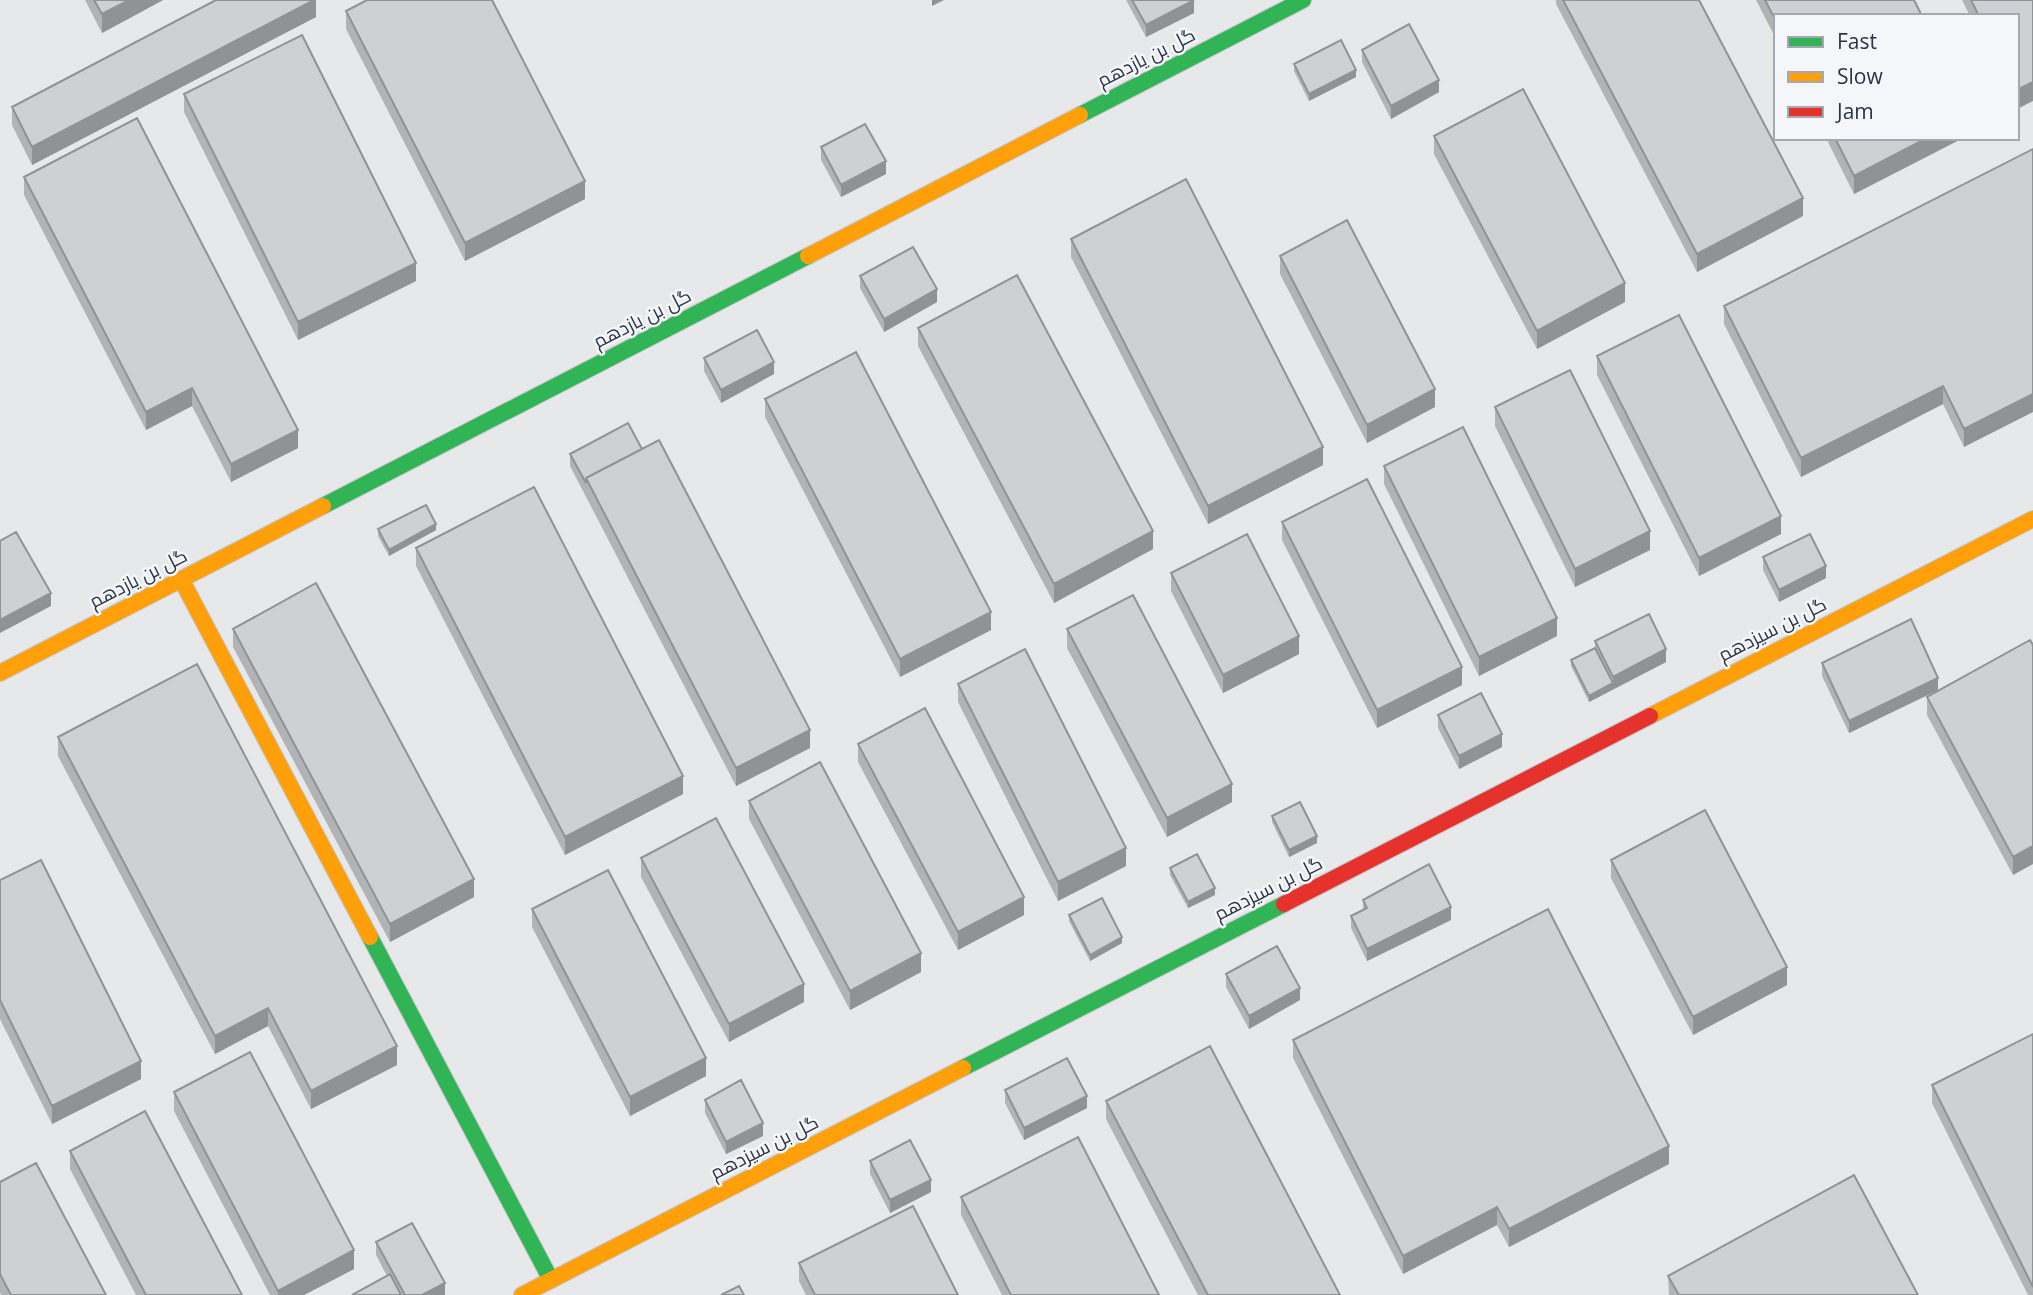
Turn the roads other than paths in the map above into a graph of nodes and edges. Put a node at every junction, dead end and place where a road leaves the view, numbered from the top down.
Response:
1 (1303, 0) edge
2 (2033, 519) edge
3 (181, 579) junction
4 (0, 673) edge
5 (551, 1280) junction
6 (522, 1295) edge

1 - 3 street, گل بن یازدهم
2 - 5 street, گل بن سیزدهم
3 - 4 street, گل بن یازدهم
3 - 5 street
5 - 6 street, گل بن سیزدهم

